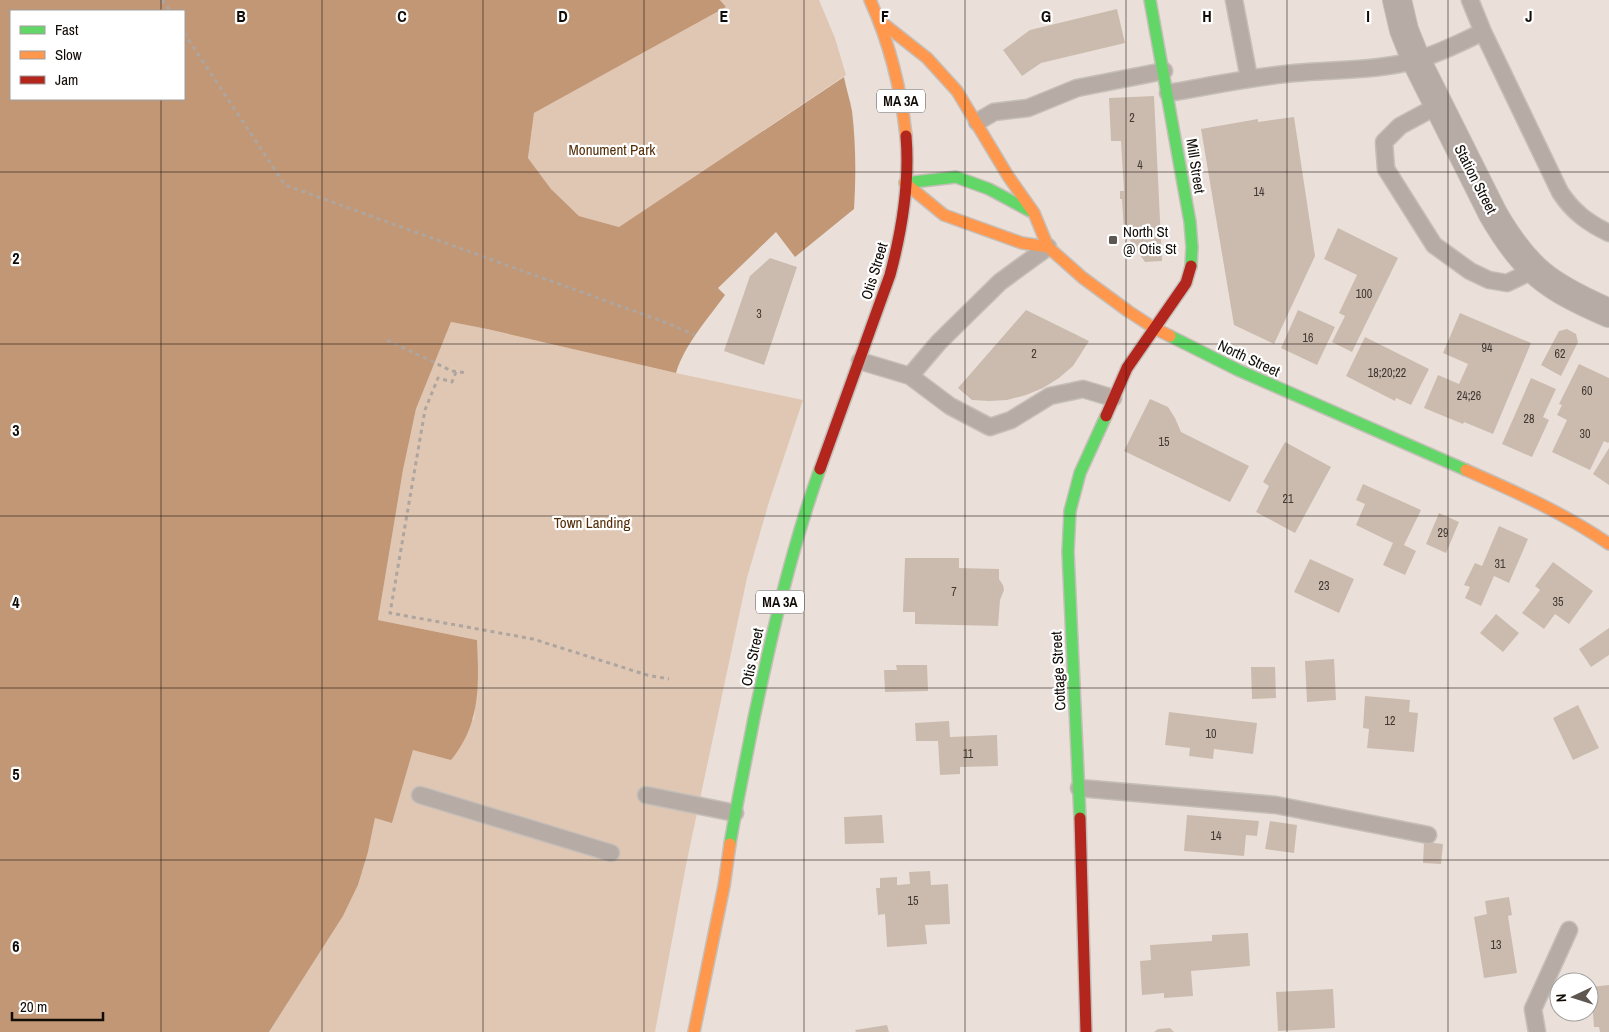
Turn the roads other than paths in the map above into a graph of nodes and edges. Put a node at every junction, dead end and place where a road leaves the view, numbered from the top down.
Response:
1 (870, 0) edge
2 (1150, 0) edge
3 (1234, 0) edge
4 (1397, 0) edge
5 (1470, 0) edge
6 (880, 21) junction
7 (1483, 32) junction
8 (1416, 60) junction
9 (1164, 71) junction
10 (1249, 78) junction
11 (1168, 93) junction
12 (1439, 105) junction
13 (977, 122) junction
14 (905, 183) junction
15 (1034, 212) junction
16 (1609, 233) edge
17 (1048, 247) junction
18 (1534, 270) junction
19 (1609, 313) edge
20 (1154, 328) junction
21 (860, 361) junction
22 (910, 376) junction
23 (1113, 398) junction
24 (1609, 544) edge
25 (1079, 788) junction
26 (420, 795) dead end
27 (646, 795) dead end
28 (735, 812) junction
29 (1428, 836) dead end
30 (611, 853) dead end
31 (1569, 930) dead end
32 (694, 1032) edge
33 (1086, 1032) edge
34 (1537, 1032) edge

1 - 6 main road, MA 3A
2 - 9 main road, Mill Street
3 - 10 lane
4 - 8 street, Station Street
5 - 7 lane
6 - 13 main road, North Street
6 - 14 main road, MA 3A
7 - 8 lane
7 - 16 lane
8 - 10 lane
8 - 12 street, Station Street
9 - 11 main road, Mill Street
9 - 13 lane
10 - 11 lane
11 - 20 main road, Mill Street
12 - 18 street, Station Street
12 - 18 lane
13 - 15 main road, North Street
14 - 15 main road
14 - 17 main road
14 - 21 main road, Otis Street / MA 3A
15 - 17 main road, North Street
17 - 20 main road, North Street
17 - 22 lane
18 - 19 street, Station Street
20 - 23 main road, Cottage Street
20 - 24 main road, North Street
21 - 22 lane
21 - 28 main road, Otis Street / MA 3A
22 - 23 lane
23 - 25 main road, Cottage Street
25 - 29 lane
25 - 33 main road, Cottage Street
26 - 30 lane
27 - 28 lane
28 - 32 main road, Otis Street / MA 3A
31 - 34 lane

